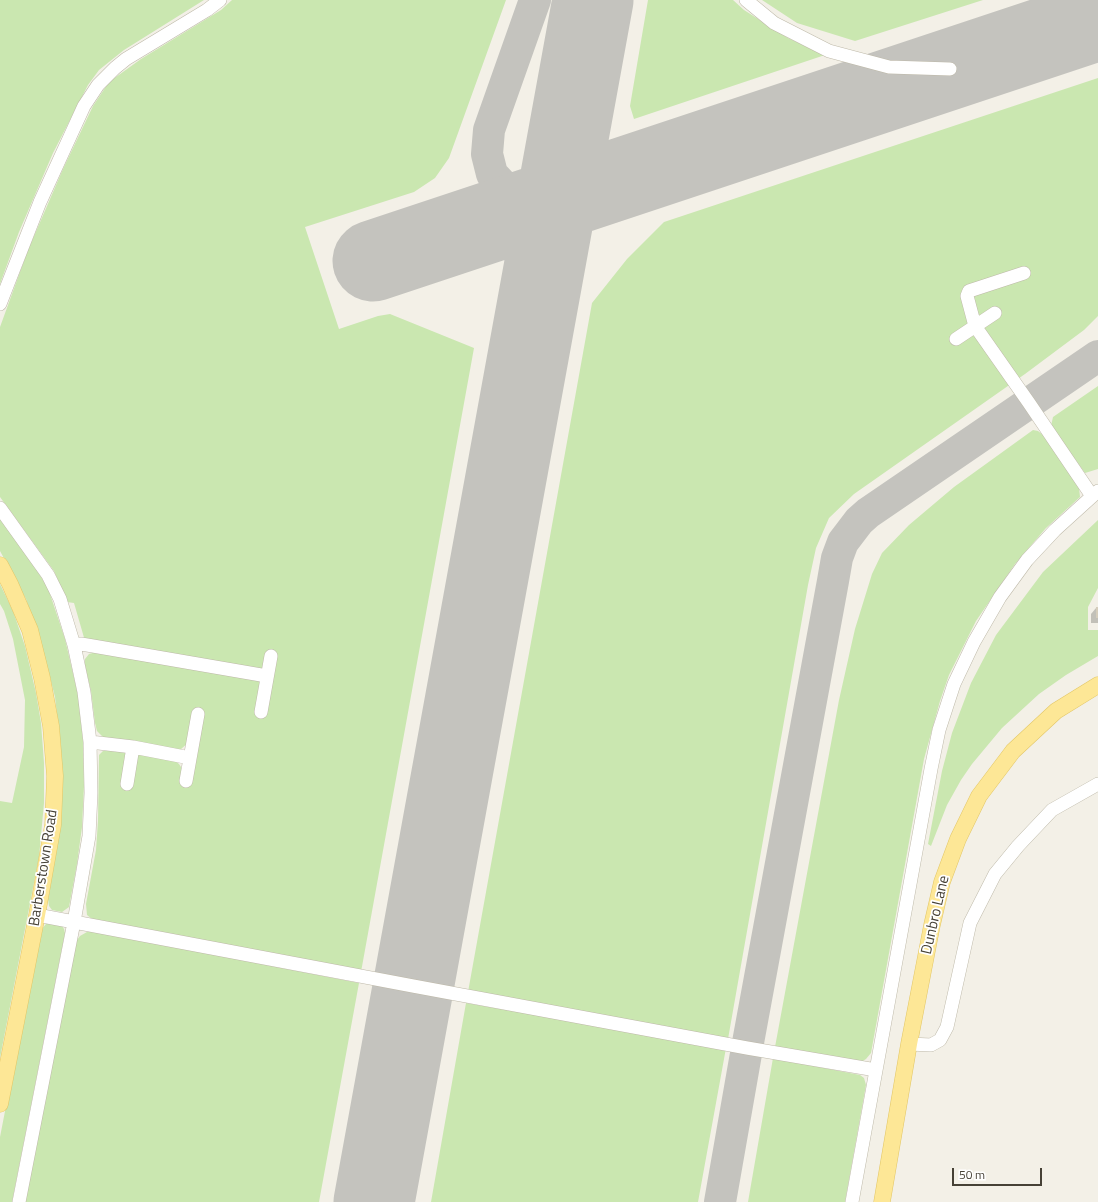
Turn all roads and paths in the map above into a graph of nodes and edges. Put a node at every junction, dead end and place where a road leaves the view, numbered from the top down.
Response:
1 (220, 0) edge
2 (746, 0) edge
3 (950, 69) dead end
4 (1024, 273) dead end
5 (0, 304) edge
6 (995, 313) dead end
7 (975, 326) junction
8 (956, 339) dead end
9 (1095, 493) edge
10 (0, 508) edge
11 (0, 565) edge
12 (74, 645) junction
13 (271, 656) dead end
14 (267, 676) junction
15 (1098, 685) edge
16 (261, 712) dead end
17 (198, 714) dead end
18 (90, 742) junction
19 (134, 747) junction
20 (190, 758) junction
21 (186, 781) dead end
22 (127, 784) dead end
23 (1098, 784) edge
24 (37, 915) junction
25 (74, 922) junction
26 (909, 1044) junction
27 (876, 1070) junction
28 (0, 1104) edge
29 (19, 1202) edge
30 (852, 1202) edge
31 (882, 1202) edge

1 - 5 lane
2 - 3 lane
4 - 7 lane
6 - 7 lane
7 - 8 lane
7 - 9 lane
9 - 27 lane
10 - 12 lane
11 - 24 main road, Barberstown Road
12 - 14 lane
12 - 18 lane
13 - 14 lane
14 - 16 lane
15 - 26 main road, Dunbro Lane
17 - 20 lane
18 - 19 lane
18 - 25 lane
19 - 20 lane
19 - 22 lane
20 - 21 lane
23 - 26 lane
24 - 25 lane
24 - 28 main road, Barberstown Road
25 - 27 lane
25 - 29 lane
26 - 31 main road, Dunbro Lane
27 - 30 lane

